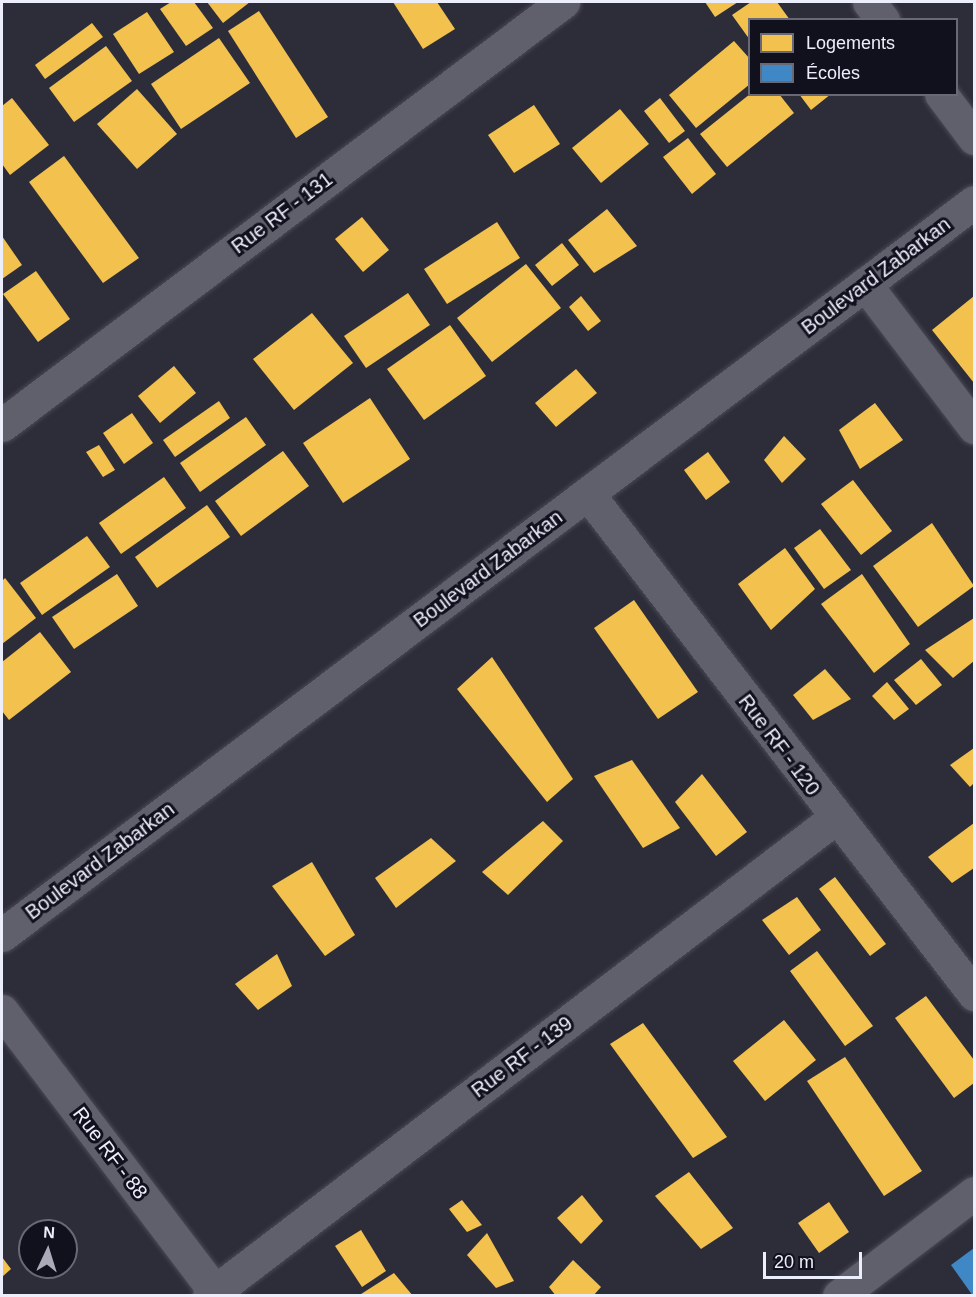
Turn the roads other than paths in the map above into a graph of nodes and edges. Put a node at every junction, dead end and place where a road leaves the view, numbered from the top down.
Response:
1 (563, 2) edge
2 (869, 2) edge
3 (881, 18) edge
4 (943, 96) edge
5 (975, 138) edge
6 (975, 202) edge
7 (865, 284) junction
8 (2, 425) edge
9 (975, 427) edge
10 (588, 494) junction
11 (835, 818) junction
12 (2, 935) edge
13 (975, 994) edge
14 (2, 1011) edge
15 (975, 1193) edge
16 (214, 1294) edge
17 (839, 1296) edge

1 - 8 street, Rue RF - 131
2 - 3 street
4 - 5 street
6 - 7 street, Boulevard Zabarkan
7 - 9 street
7 - 10 street, Boulevard Zabarkan
10 - 11 street, Rue RF - 120
10 - 12 street, Boulevard Zabarkan
11 - 13 street, Rue RF - 120
11 - 16 street, Rue RF - 139
14 - 16 street, Rue RF - 88
15 - 17 street

